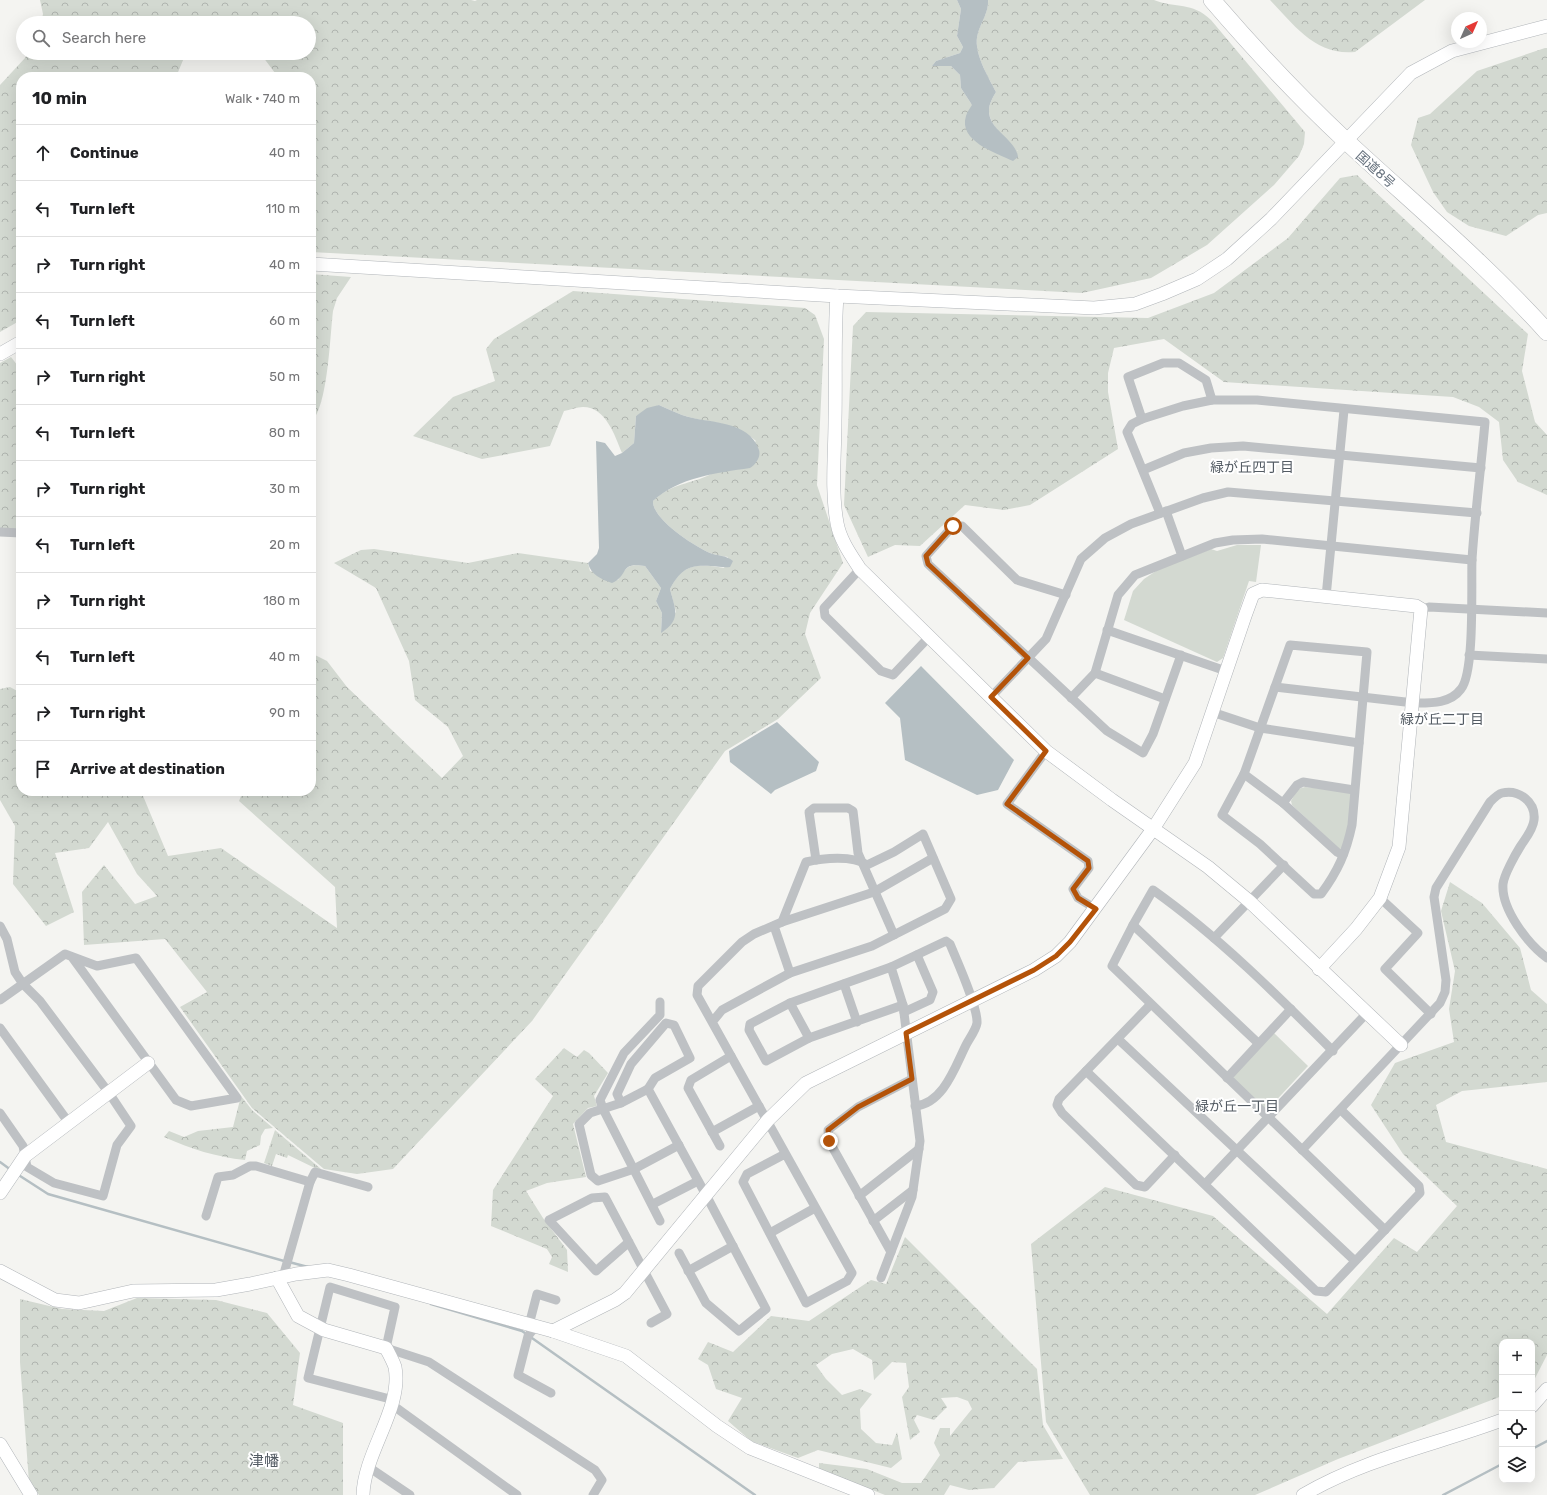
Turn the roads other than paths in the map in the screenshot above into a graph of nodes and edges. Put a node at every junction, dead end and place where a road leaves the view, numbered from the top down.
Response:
1 (1212, 0) edge
2 (1547, 26) edge
3 (1345, 140) junction
4 (316, 264) edge
5 (838, 296) junction
6 (1547, 332) edge
7 (16, 345) edge
8 (0, 354) edge
9 (1212, 400) junction
10 (1344, 410) junction
11 (1142, 419) junction
12 (1339, 455) junction
13 (1481, 468) junction
14 (1143, 470) junction
15 (1334, 500) junction
16 (1163, 512) junction
17 (1477, 513) junction
18 (0, 532) edge
19 (16, 534) edge
20 (1330, 546) junction
21 (1182, 556) junction
22 (1472, 560) junction
23 (860, 569) junction
24 (1066, 595) junction
25 (1326, 597) junction
26 (1421, 609) junction
27 (1472, 609) junction
28 (1547, 613) edge
29 (1107, 630) junction
30 (929, 637) junction
31 (1181, 655) junction
32 (1469, 655) junction
33 (1028, 658) junction
34 (1547, 659) edge
35 (1226, 671) junction
36 (1095, 673) junction
37 (1275, 687) junction
38 (991, 697) junction
39 (1363, 697) junction
40 (1071, 698) junction
41 (1165, 699) junction
42 (1414, 703) junction
43 (1212, 712) junction
44 (1260, 728) junction
45 (1359, 743) junction
46 (1046, 751) junction
47 (1244, 774) junction
48 (1354, 790) junction
49 (1283, 803) junction
50 (1153, 829) junction
51 (1343, 855) junction
52 (934, 858) junction
53 (816, 860) junction
54 (863, 862) junction
55 (1284, 865) junction
56 (874, 892) junction
57 (1380, 898) junction
58 (1249, 902) junction
59 (1096, 909) junction
60 (778, 924) junction
61 (1133, 925) junction
62 (0, 926) edge
63 (894, 935) junction
64 (1214, 938) junction
65 (917, 955) junction
66 (72, 957) junction
67 (1547, 958) edge
68 (891, 967) junction
69 (1319, 969) junction
70 (790, 973) junction
71 (23, 984) junction
72 (844, 984) junction
73 (0, 1000) edge
74 (972, 1000) junction
75 (660, 1002) dead end
76 (790, 1003) junction
77 (1150, 1005) junction
78 (904, 1009) junction
79 (1291, 1009) junction
80 (1367, 1013) junction
81 (1431, 1014) junction
82 (713, 1021) junction
83 (857, 1022) junction
84 (0, 1028) edge
85 (906, 1033) junction
86 (809, 1038) junction
87 (1118, 1039) junction
88 (1258, 1043) junction
89 (1402, 1045) junction
90 (1332, 1051) junction
91 (731, 1056) junction
92 (148, 1063) junction
93 (1086, 1071) junction
94 (1227, 1078) junction
95 (912, 1079) junction
96 (648, 1089) junction
97 (109, 1093) junction
98 (621, 1103) junction
99 (759, 1106) junction
100 (915, 1106) junction
101 (603, 1109) junction
102 (1341, 1110) junction
103 (0, 1113) edge
104 (1268, 1118) junction
105 (768, 1120) junction
106 (69, 1124) junction
107 (712, 1132) junction
108 (679, 1146) junction
109 (720, 1146) dead end
110 (918, 1149) junction
111 (1302, 1150) junction
112 (1236, 1152) junction
113 (785, 1154) junction
114 (1175, 1155) junction
115 (25, 1156) junction
116 (634, 1170) junction
117 (698, 1181) junction
118 (310, 1182) junction
119 (1205, 1184) junction
120 (368, 1187) dead end
121 (913, 1190) junction
122 (0, 1193) edge
123 (706, 1195) junction
124 (860, 1196) junction
125 (653, 1204) junction
126 (815, 1208) junction
127 (206, 1216) dead end
128 (660, 1221) dead end
129 (873, 1221) junction
130 (1385, 1230) junction
131 (770, 1233) junction
132 (629, 1242) junction
133 (733, 1246) junction
134 (891, 1252) junction
135 (679, 1253) dead end
136 (1355, 1261) junction
137 (284, 1270) junction
138 (0, 1271) edge
139 (644, 1271) junction
140 (688, 1271) junction
141 (881, 1278) dead end
142 (556, 1300) dead end
143 (651, 1323) dead end
144 (321, 1329) junction
145 (530, 1330) junction
146 (553, 1331) junction
147 (386, 1348) junction
148 (1547, 1389) edge
149 (551, 1393) dead end
150 (393, 1402) junction
151 (1535, 1403) edge
152 (1499, 1421) edge
153 (0, 1444) edge
154 (367, 1466) junction
155 (31, 1495) edge
156 (363, 1495) edge
157 (410, 1495) edge
158 (517, 1495) edge
159 (593, 1495) edge
160 (868, 1495) edge
161 (1303, 1495) edge

1 - 3 highway, 国道8号
2 - 3 street
3 - 5 street
3 - 6 highway, 国道8号
4 - 5 street
5 - 23 street
7 - 8 street
9 - 10 street
9 - 11 street
9 - 11 street
10 - 12 street
10 - 13 street
11 - 14 street
12 - 13 street
12 - 14 street
12 - 15 street
13 - 17 street
14 - 16 street
15 - 16 street
15 - 17 street
15 - 20 street
16 - 21 street
16 - 24 street
17 - 22 street
18 - 19 street
20 - 21 street
20 - 22 street
20 - 25 street
21 - 29 street
22 - 27 street
23 - 30 street
23 - 30 street
24 - 33 street
24 - 33 street
25 - 26 street
25 - 35 street
26 - 27 street
26 - 42 street
27 - 28 street
27 - 32 street
29 - 31 street
29 - 36 street
30 - 38 street
31 - 35 street
31 - 41 street
32 - 34 street
32 - 42 street
33 - 38 street
33 - 40 street
35 - 43 street
36 - 40 street
36 - 41 street
37 - 39 street
37 - 39 street
37 - 44 street
38 - 46 street
39 - 42 street
39 - 45 street
40 - 41 street
42 - 57 street
43 - 44 street
43 - 50 street
44 - 45 street
44 - 47 street
45 - 48 street
46 - 50 street
46 - 59 street
47 - 49 street
47 - 55 street
48 - 49 street
48 - 51 street
49 - 51 street
50 - 58 street
50 - 59 street
51 - 55 street
52 - 54 street
52 - 56 street
52 - 63 street
53 - 54 street
53 - 54 street
53 - 60 street
54 - 56 street
55 - 58 street
56 - 60 street
56 - 63 street
57 - 69 street
57 - 81 street
58 - 64 street
58 - 69 street
59 - 74 street
60 - 70 street
60 - 82 street
61 - 64 street
61 - 77 street
61 - 88 street
62 - 71 street
63 - 70 street
64 - 79 street
65 - 68 street
65 - 74 street
65 - 78 street
66 - 71 street
66 - 92 street
66 - 92 street
67 - 81 street
68 - 72 street
68 - 78 street
69 - 80 street
70 - 82 street
71 - 73 street
71 - 97 street
72 - 76 street
72 - 83 street
74 - 85 street
74 - 100 street
75 - 101 street
76 - 86 street
76 - 86 street
77 - 87 street
77 - 94 street
78 - 83 street
78 - 85 street
79 - 88 street
79 - 90 street
80 - 89 street
80 - 90 street
81 - 89 street
82 - 91 street
83 - 86 street
84 - 106 street
85 - 95 street
85 - 105 street
87 - 93 street
87 - 112 street
88 - 94 street
89 - 102 street
90 - 104 street
91 - 99 street
91 - 107 street
92 - 97 street
93 - 114 street
93 - 114 street
94 - 104 street
95 - 100 street
95 - 124 street
96 - 98 street
96 - 98 street
96 - 108 street
97 - 106 street
97 - 115 street
98 - 101 street
99 - 105 street
99 - 107 street
100 - 110 street
101 - 116 street
101 - 116 street
102 - 111 street
102 - 130 street
103 - 115 street
104 - 111 street
104 - 112 street
105 - 113 street
105 - 123 street
106 - 115 street
107 - 109 street
108 - 116 street
108 - 117 street
110 - 121 street
110 - 124 street
111 - 130 street
112 - 119 street
112 - 136 street
113 - 126 street
113 - 131 street
114 - 119 street
115 - 122 street
116 - 125 street
117 - 123 street
117 - 125 street
118 - 120 street
118 - 127 street
118 - 137 street
119 - 136 street
121 - 129 street
121 - 134 street
123 - 133 street
123 - 139 street
124 - 129 street
125 - 128 street
126 - 131 street
126 - 131 street
129 - 134 street
130 - 136 street
132 - 132 street
132 - 139 street
133 - 140 street
133 - 140 street
134 - 141 street
135 - 140 street
137 - 138 street
137 - 144 street
137 - 145 street
139 - 143 street
139 - 146 street
142 - 145 street
144 - 147 street
144 - 147 street
144 - 150 street
145 - 146 street
145 - 149 street
146 - 160 street
147 - 150 street
147 - 159 street
148 - 151 street
150 - 154 street
150 - 158 street
152 - 161 street
153 - 155 street
154 - 156 street
154 - 157 street

